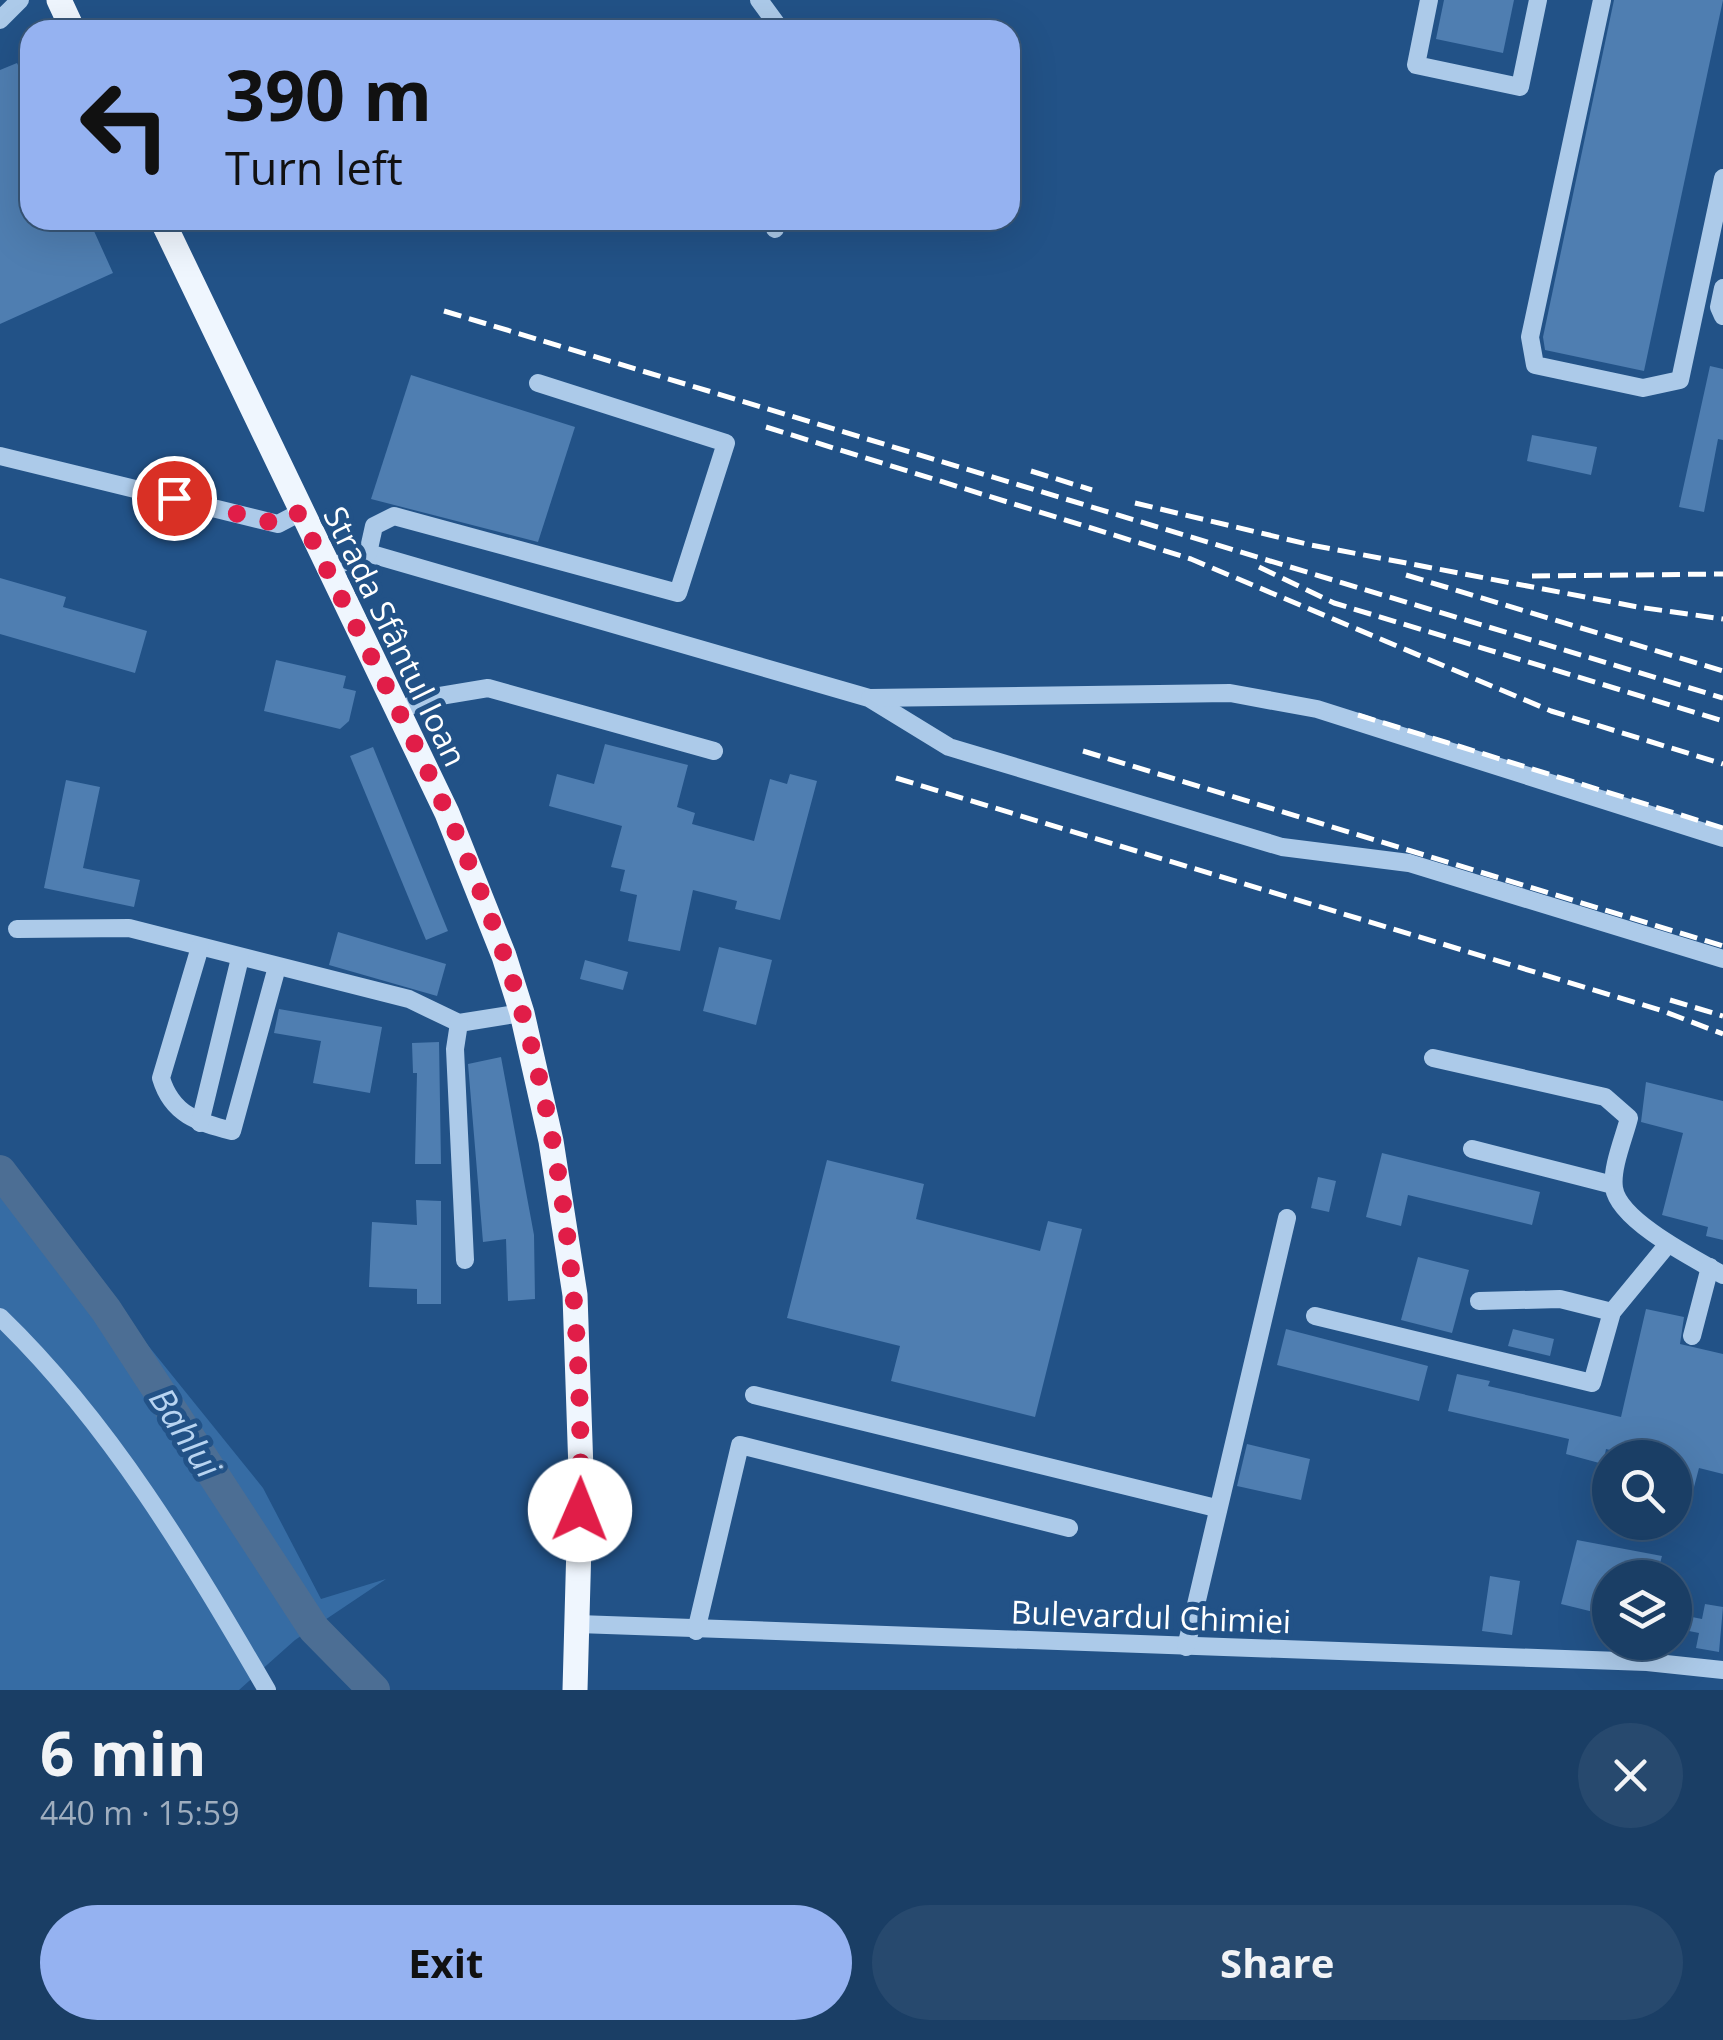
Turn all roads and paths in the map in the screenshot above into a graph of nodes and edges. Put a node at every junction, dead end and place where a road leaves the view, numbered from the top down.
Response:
1 (1430, 0) edge
2 (1538, 0) edge
3 (1602, 0) edge
4 (11, 1) edge
5 (0, 20) edge
6 (1723, 178) edge
7 (167, 230) edge
8 (1723, 288) edge
9 (1723, 316) edge
10 (538, 382) dead end
11 (0, 456) edge
12 (299, 513) junction
13 (368, 553) junction
14 (326, 570) junction
15 (869, 698) junction
16 (398, 714) junction
17 (714, 751) dead end
18 (1723, 838) edge
19 (17, 929) dead end
20 (200, 947) junction
21 (240, 958) junction
22 (1723, 959) edge
23 (277, 967) junction
24 (522, 1013) junction
25 (460, 1023) junction
26 (1433, 1058) dead end
27 (200, 1122) junction
28 (1472, 1150) dead end
29 (1613, 1186) junction
30 (1287, 1218) dead end
31 (1668, 1244) junction
32 (465, 1260) dead end
33 (1716, 1271) edge
34 (1479, 1301) dead end
35 (1612, 1312) junction
36 (1315, 1316) dead end
37 (0, 1317) edge
38 (1692, 1336) dead end
39 (754, 1394) dead end
40 (1216, 1508) junction
41 (1069, 1528) dead end
42 (578, 1624) junction
43 (696, 1632) junction
44 (1186, 1647) junction
45 (1723, 1670) edge
46 (267, 1690) edge
47 (575, 1690) edge

1 - 2 street
3 - 6 street
4 - 5 street
7 - 12 main road, Strada Sfântul Ioan
8 - 9 street
10 - 13 street
11 - 12 street
12 - 14 main road, Strada Sfântul Ioan
13 - 14 street
13 - 15 street
14 - 16 main road, Strada Sfântul Ioan
15 - 18 street
15 - 22 street
16 - 17 street
16 - 24 main road, Strada Sfântul Ioan
19 - 20 street
20 - 21 street
20 - 27 street
21 - 23 street
21 - 27 street
23 - 25 street
23 - 27 street
24 - 25 street
24 - 42 main road, Strada Sfântul Ioan
25 - 32 street
26 - 29 street
28 - 29 street
29 - 31 street
30 - 40 street
31 - 33 street
31 - 35 street
33 - 38 street
34 - 35 street
35 - 36 street
37 - 46 street
39 - 40 street
40 - 44 street
41 - 43 street
42 - 43 street, Bulevardul Chimiei
42 - 47 main road, Strada Sfântul Ioan
43 - 44 street, Bulevardul Chimiei
44 - 45 street, Bulevardul Chimiei

